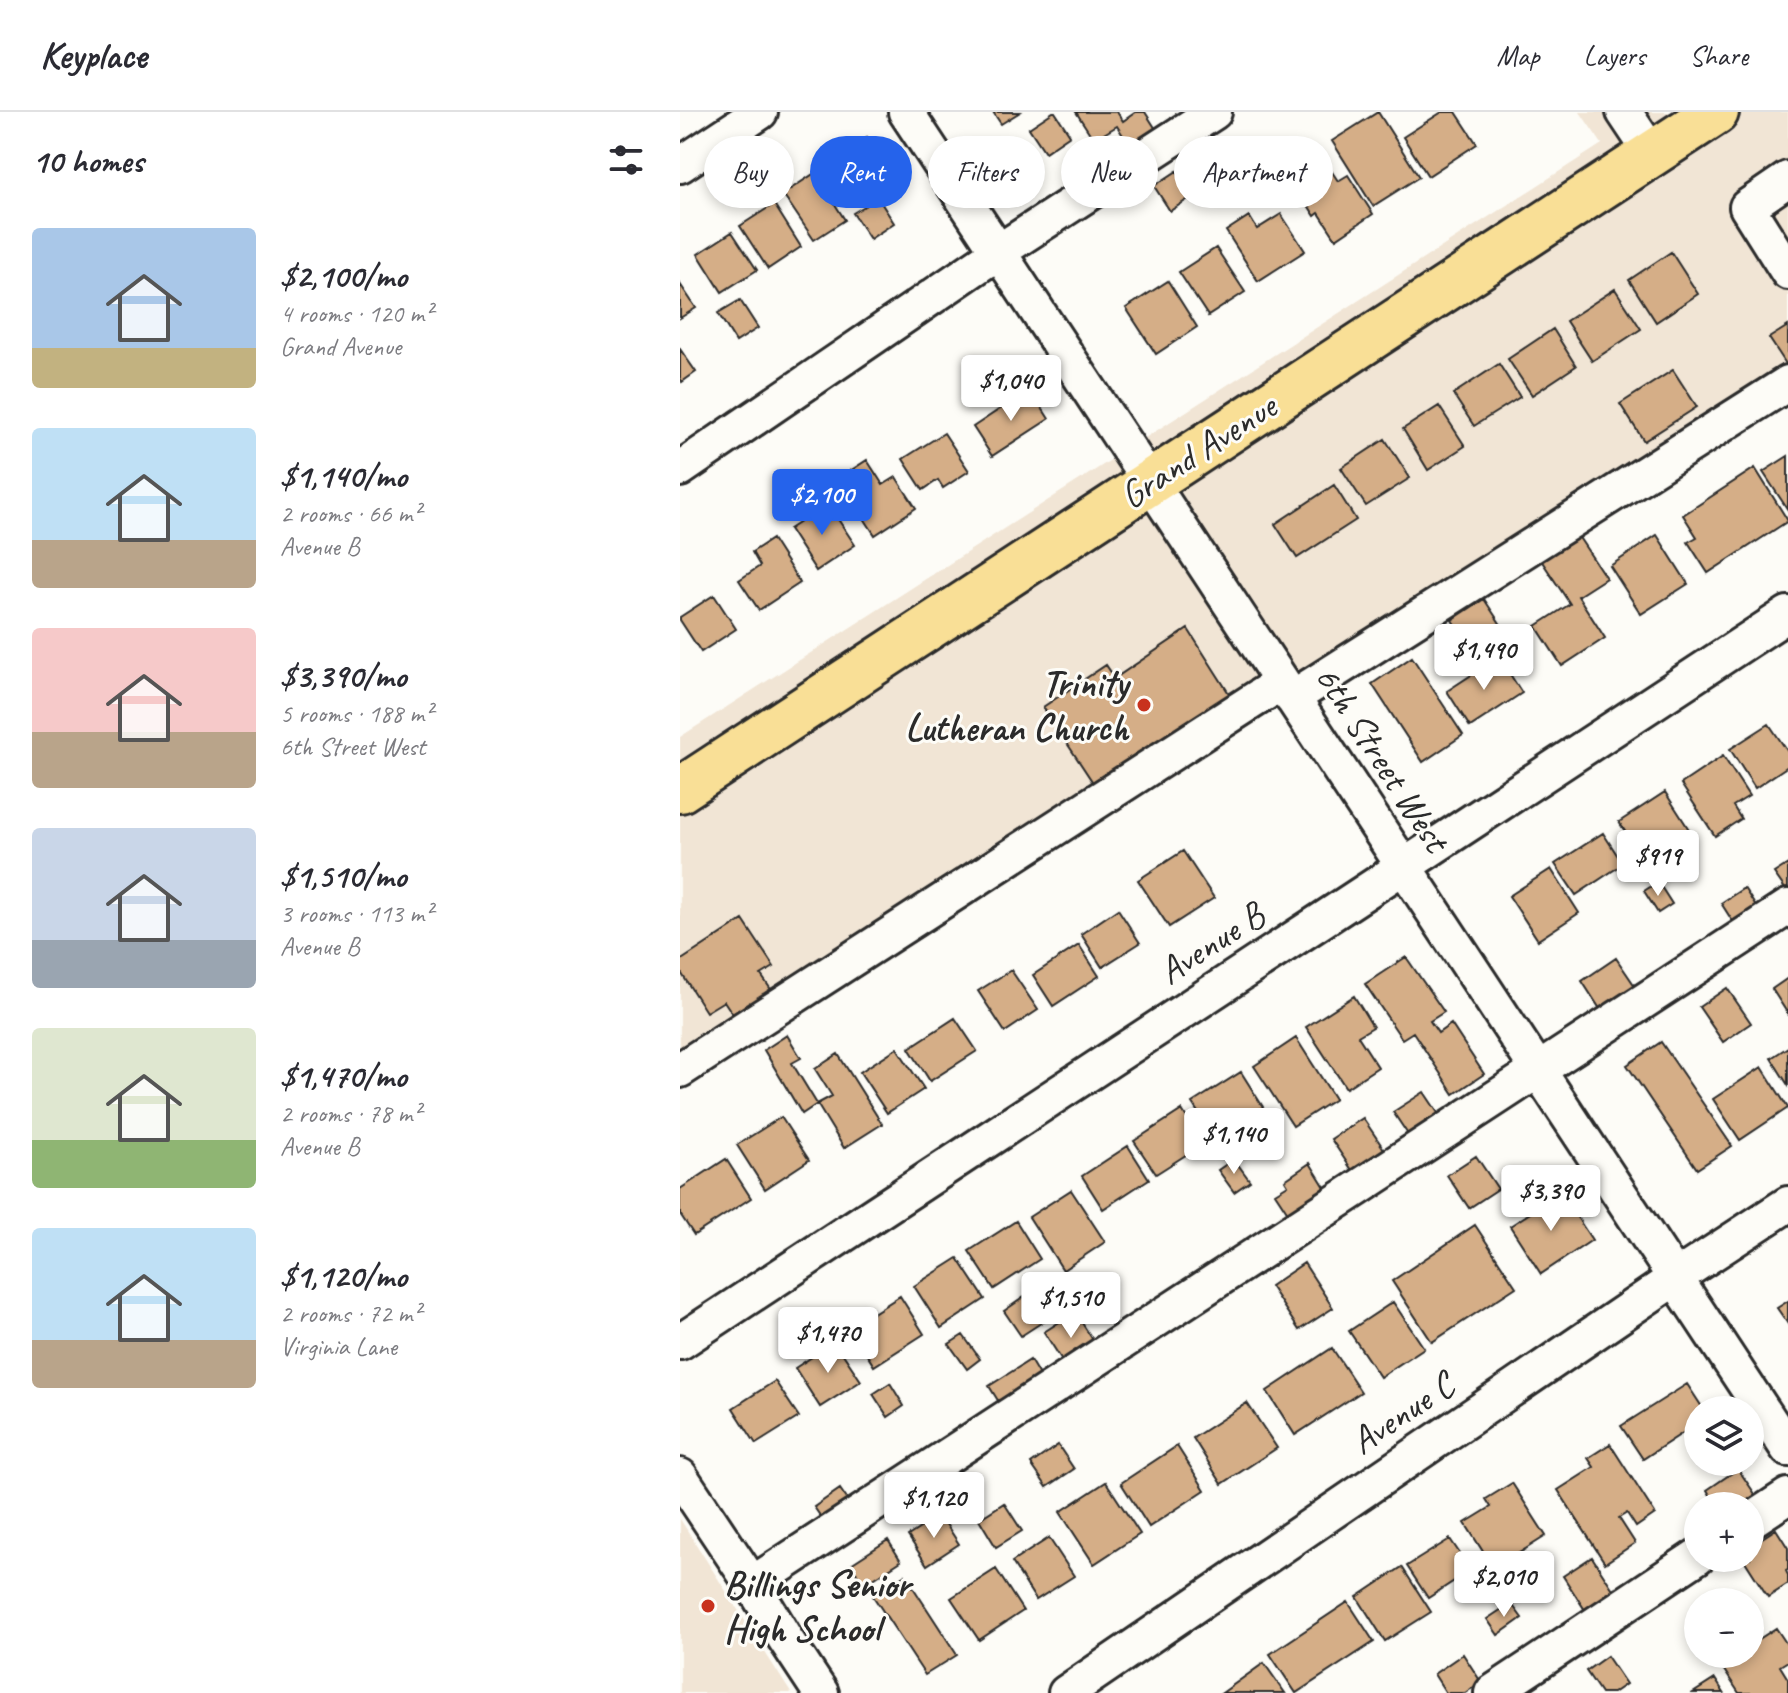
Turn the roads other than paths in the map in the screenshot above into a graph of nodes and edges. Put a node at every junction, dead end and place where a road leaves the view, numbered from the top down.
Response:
1 (760, 112) edge
2 (906, 112) edge
3 (1214, 112) edge
4 (1624, 112) edge
5 (1716, 112) edge
6 (1652, 154) junction
7 (680, 165) edge
8 (1788, 179) edge
9 (998, 252) junction
10 (1788, 272) edge
11 (1788, 383) edge
12 (680, 469) edge
13 (1150, 482) junction
14 (1788, 614) edge
15 (1287, 690) junction
16 (680, 790) edge
17 (1404, 867) junction
18 (1788, 907) edge
19 (680, 1070) edge
20 (1538, 1071) junction
21 (1788, 1204) edge
22 (1675, 1278) junction
23 (680, 1342) edge
24 (1788, 1449) edge
25 (680, 1476) edge
26 (1788, 1496) edge
27 (1764, 1512) edge
28 (1684, 1565) edge
29 (752, 1584) junction
30 (1086, 1687) edge
31 (821, 1693) edge
32 (1492, 1693) edge

1 - 7 street
2 - 9 street, 6th Street West
3 - 9 street
4 - 6 street
5 - 6 main road, Grand Avenue
6 - 13 main road, Grand Avenue
8 - 10 street
9 - 12 street
9 - 13 street, 6th Street West
11 - 15 street
13 - 15 street, 6th Street West
13 - 16 main road, Grand Avenue
14 - 17 street, Avenue B
15 - 17 street, 6th Street West
15 - 19 street
17 - 20 street, 6th Street West
17 - 23 street, Avenue B
18 - 20 street
20 - 22 street, 6th Street West
20 - 29 street
21 - 22 street, Avenue C
22 - 24 street, 6th Street West
22 - 30 street, Avenue C
25 - 29 street
26 - 27 street
28 - 32 street
29 - 31 street

